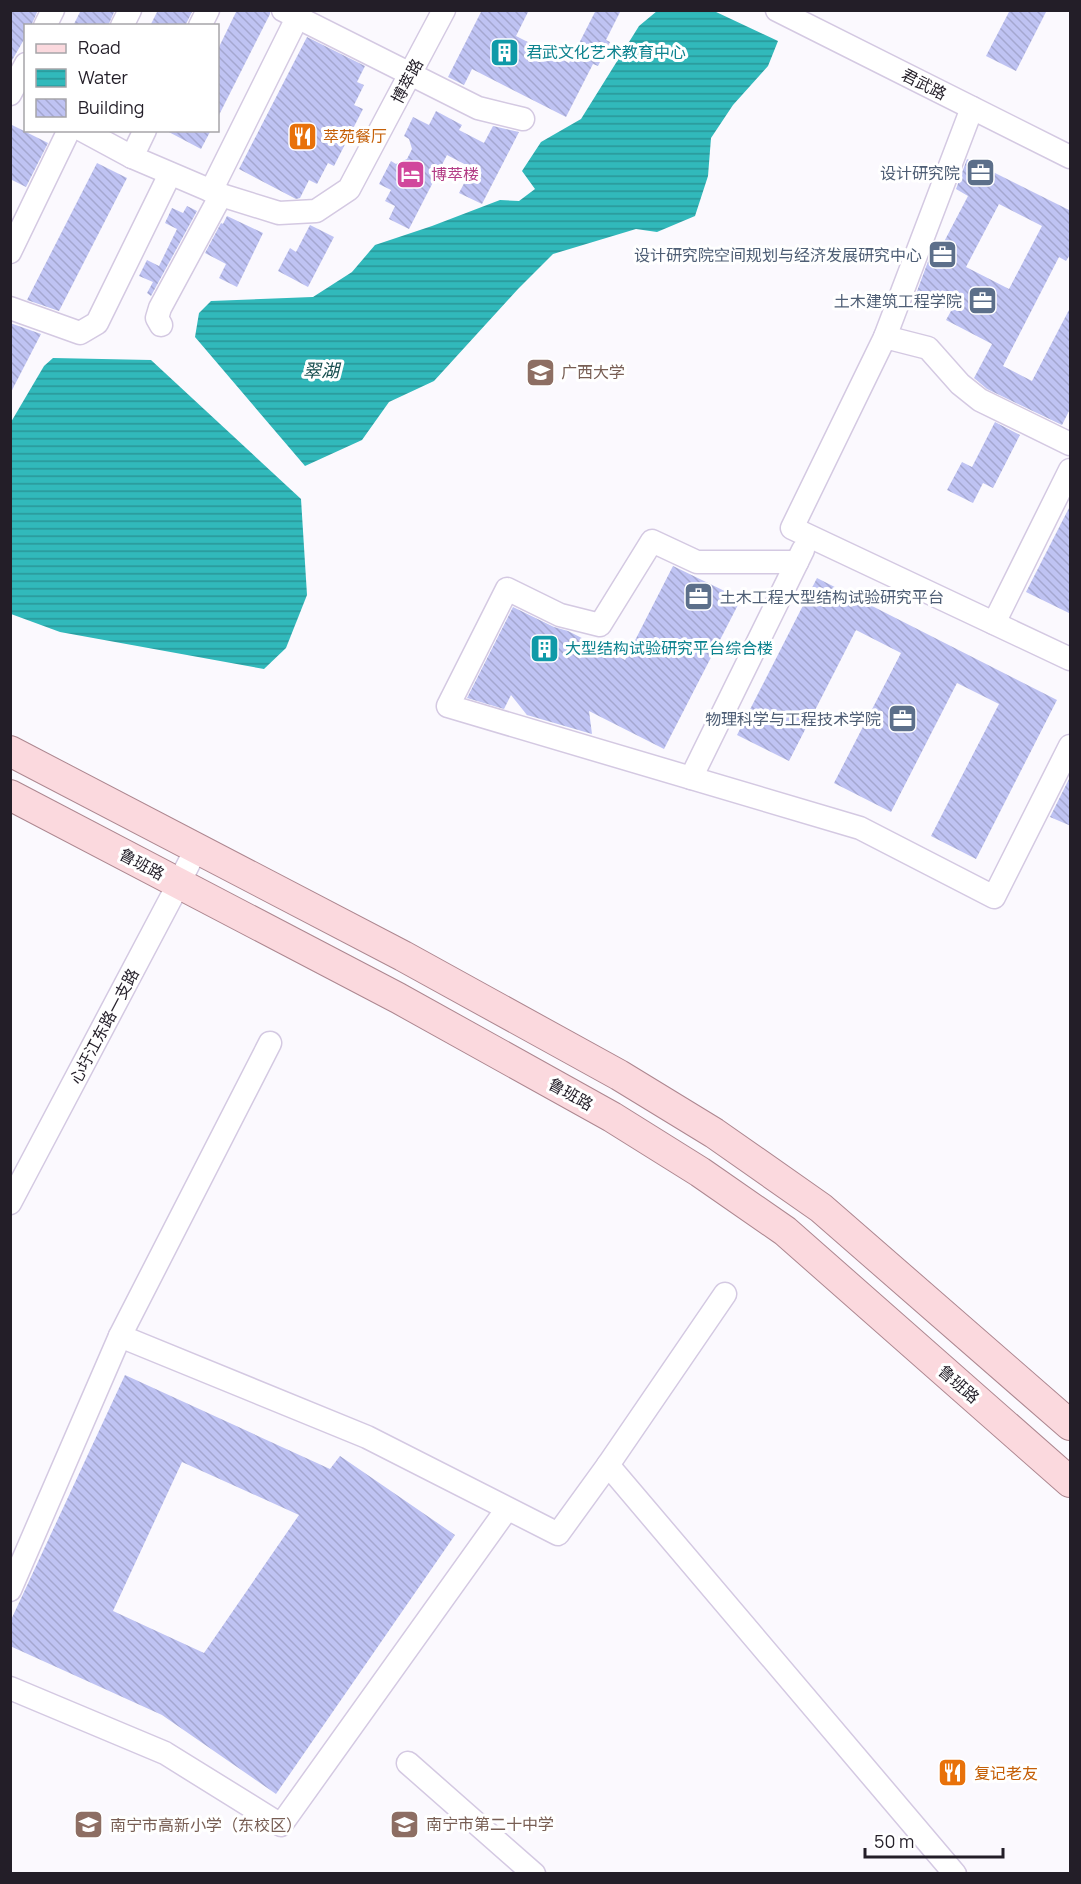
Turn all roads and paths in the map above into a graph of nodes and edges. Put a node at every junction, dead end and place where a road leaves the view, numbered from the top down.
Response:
1 (53, 10) edge
2 (130, 10) edge
3 (208, 10) edge
4 (444, 10) edge
5 (777, 10) edge
6 (290, 14) edge
7 (46, 24) edge
8 (123, 24) edge
9 (201, 24) edge
10 (24, 68) edge
11 (410, 75) junction
12 (10, 95) edge
13 (24, 102) edge
14 (972, 108) junction
15 (523, 119) dead end
16 (68, 132) edge
17 (86, 132) edge
18 (144, 132) edge
19 (132, 157) junction
20 (1071, 157) edge
21 (170, 174) junction
22 (216, 193) junction
23 (10, 252) edge
24 (10, 308) edge
25 (161, 325) dead end
26 (885, 337) junction
27 (1071, 444) edge
28 (1071, 470) edge
29 (810, 535) junction
30 (797, 562) junction
31 (994, 623) junction
32 (1071, 659) edge
33 (1071, 746) edge
34 (10, 752) edge
35 (691, 778) junction
36 (10, 795) edge
37 (196, 847) junction
38 (179, 883) junction
39 (270, 1043) dead end
40 (10, 1203) edge
41 (725, 1294) dead end
42 (120, 1335) junction
43 (1071, 1425) edge
44 (608, 1465) junction
45 (1071, 1482) edge
46 (507, 1509) junction
47 (10, 1590) edge
48 (10, 1688) edge
49 (408, 1763) dead end
50 (534, 1874) edge
51 (955, 1874) edge

1 - 7 street
2 - 8 street
3 - 9 street
4 - 11 street, 博萃路
5 - 14 street, 君武路
6 - 11 street
6 - 22 street
10 - 12 street
11 - 15 street
11 - 22 street, 博萃路
12 - 13 street
14 - 20 street, 君武路
14 - 26 street
16 - 23 street
17 - 19 street, 博萃路
18 - 19 street
19 - 21 street, 博萃路
21 - 22 street, 博萃路
21 - 24 street
22 - 25 street
26 - 27 street
26 - 29 street
28 - 31 street
29 - 30 street
29 - 31 street
30 - 35 street
30 - 35 street
31 - 32 street
33 - 35 street
34 - 37 main road
36 - 38 main road, 鲁班路
37 - 38 street, 心圩江东路一支路
37 - 43 main road
38 - 40 street, 心圩江东路一支路
38 - 45 main road, 鲁班路
39 - 42 street
41 - 44 street
42 - 46 street
42 - 47 street
44 - 46 street
44 - 51 street
46 - 48 street
49 - 50 street

